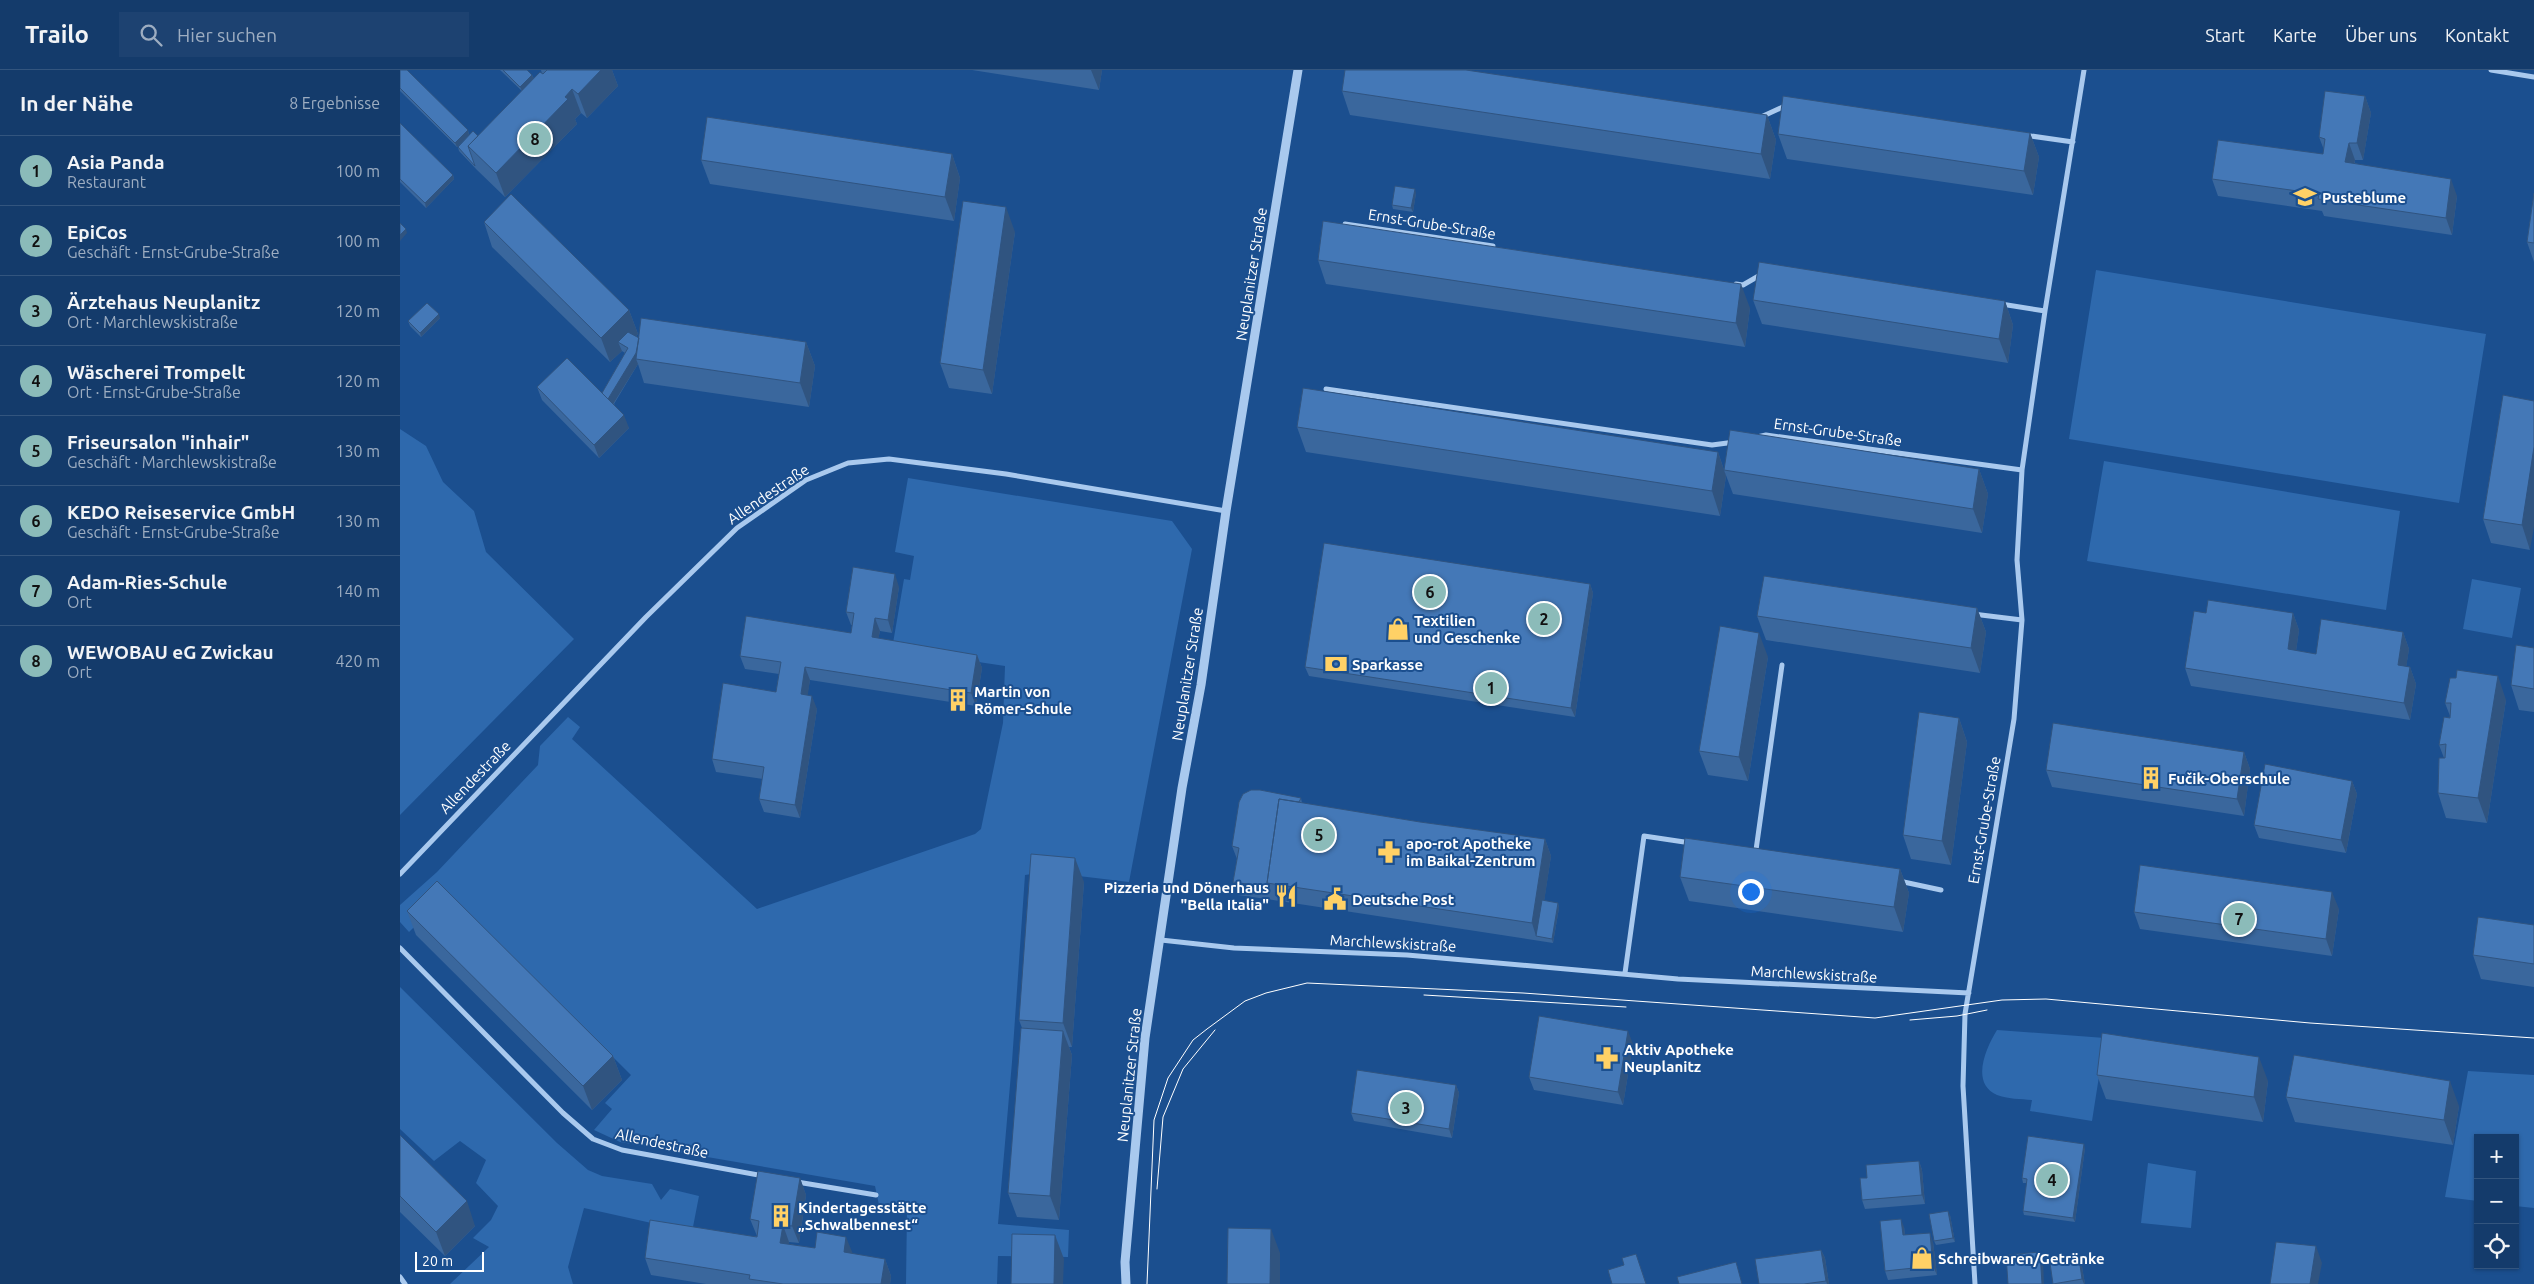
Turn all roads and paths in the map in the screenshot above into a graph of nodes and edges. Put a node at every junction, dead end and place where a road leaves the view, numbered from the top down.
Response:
1 (1298, 70) edge
2 (2084, 70) edge
3 (2491, 70) edge
4 (2534, 77) edge
5 (1795, 100) edge
6 (1754, 116) edge
7 (2016, 134) edge
8 (2073, 142) junction
9 (1345, 224) edge
10 (1500, 248) edge
11 (1766, 271) edge
12 (1733, 283) edge
13 (1996, 303) edge
14 (2045, 311) junction
15 (1326, 389) dead end
16 (1752, 438) edge
17 (1744, 440) edge
18 (2022, 470) junction
19 (1226, 512) junction
20 (1964, 613) edge
21 (2022, 620) junction
22 (1782, 664) dead end
23 (1700, 844) edge
24 (1746, 849) edge
25 (1756, 850) junction
26 (1765, 852) edge
27 (400, 874) edge
28 (1895, 880) edge
29 (1941, 890) dead end
30 (1161, 940) junction
31 (400, 948) edge
32 (1624, 973) junction
33 (1969, 993) junction
34 (774, 1178) edge
35 (793, 1181) edge
36 (876, 1195) dead end
37 (400, 1277) edge
38 (406, 1284) edge
39 (1126, 1284) edge
40 (1976, 1284) edge

1 - 19 street, Neuplanitzer Straße
2 - 8 street, Ernst-Grube-Straße
3 - 4 street
5 - 6 street
7 - 8 street
8 - 14 street, Ernst-Grube-Straße
9 - 10 street, Ernst-Grube-Straße
11 - 12 street
13 - 14 street
14 - 18 street, Ernst-Grube-Straße
15 - 17 street
16 - 18 street, Ernst-Grube-Straße
18 - 21 street, Ernst-Grube-Straße
19 - 27 street, Allendestraße
19 - 30 street, Neuplanitzer Straße
20 - 21 street
21 - 33 street, Ernst-Grube-Straße
22 - 25 street
23 - 32 street
24 - 25 street
25 - 26 street
28 - 29 street
30 - 32 street, Marchlewskistraße
30 - 39 street, Neuplanitzer Straße
31 - 34 street, Allendestraße
32 - 33 street, Marchlewskistraße
33 - 40 street
35 - 36 street
37 - 38 street

